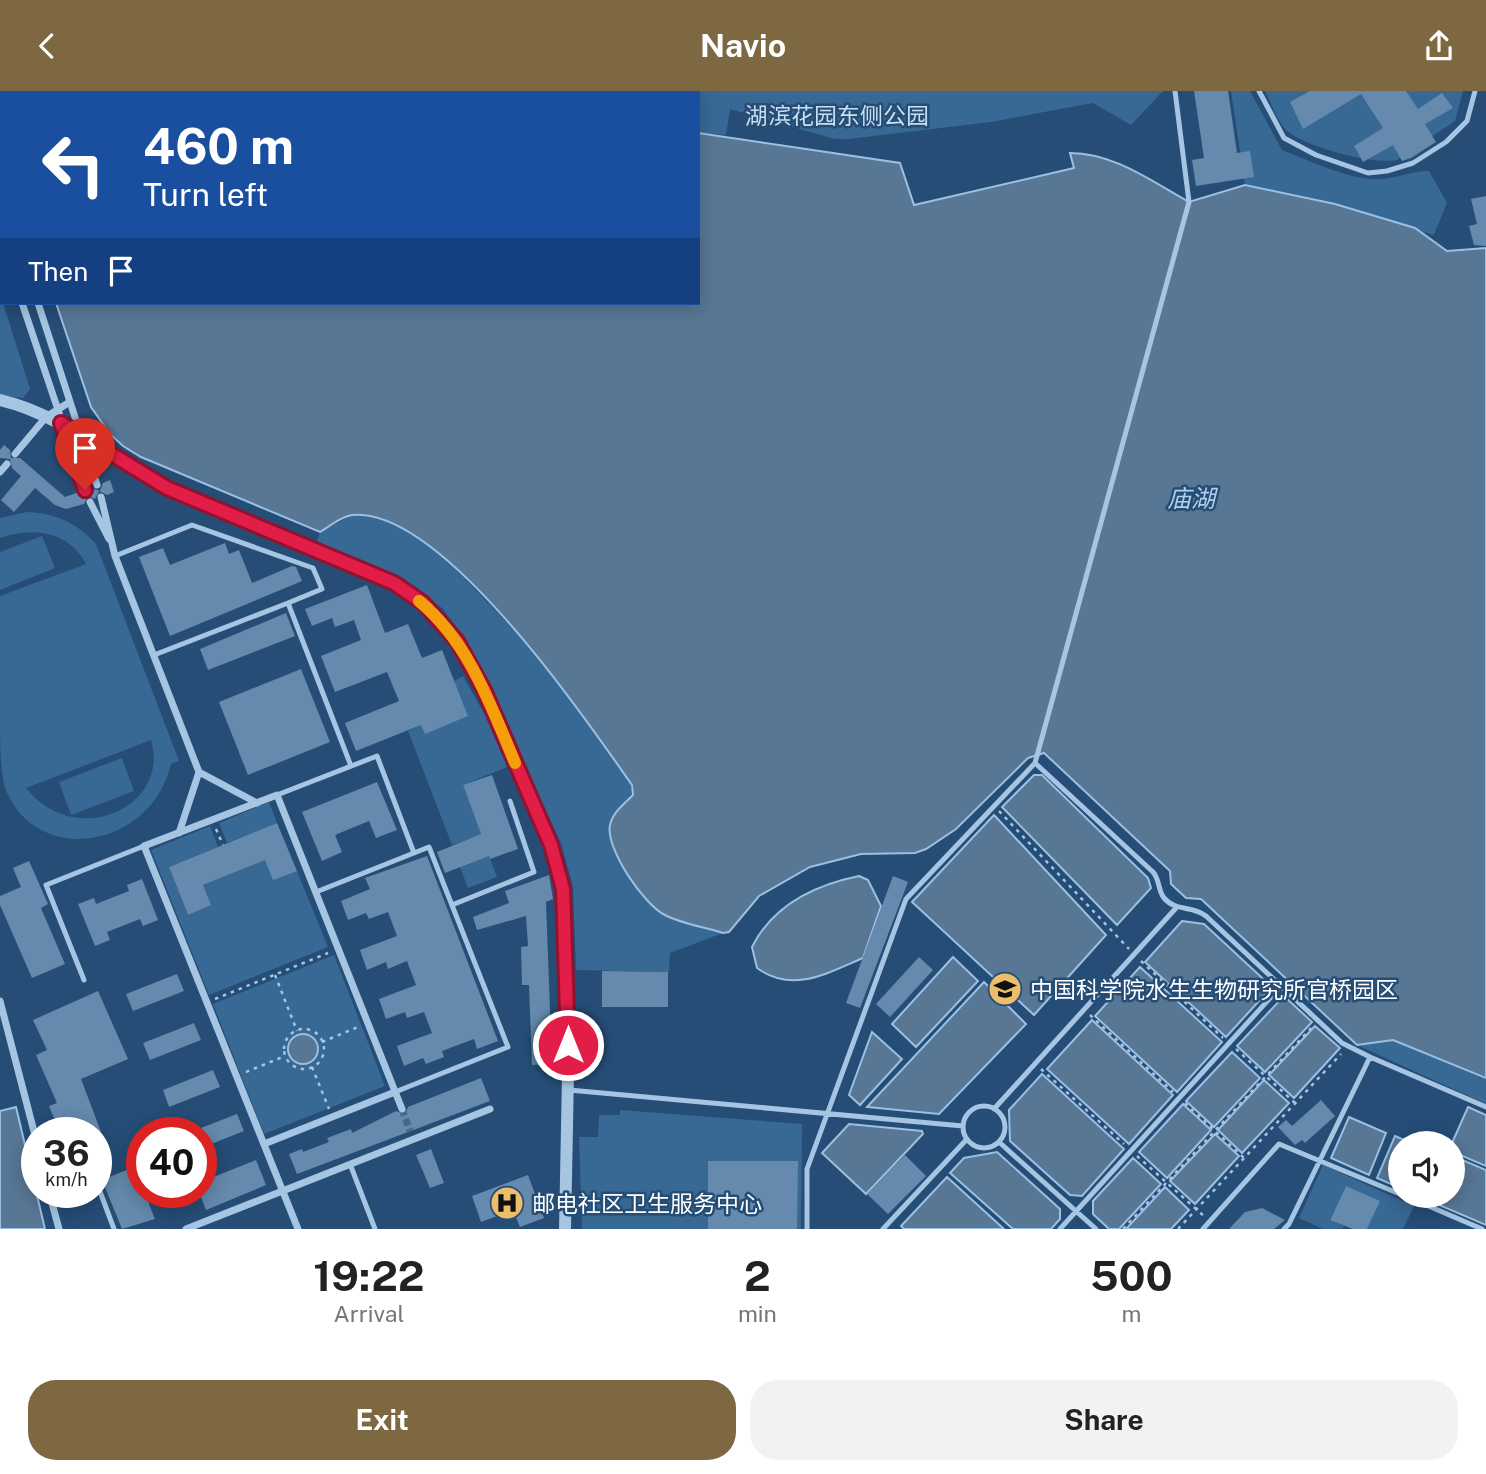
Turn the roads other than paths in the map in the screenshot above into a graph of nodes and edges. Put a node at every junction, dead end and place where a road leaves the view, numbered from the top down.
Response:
1 (1175, 91) edge
2 (1259, 91) edge
3 (1475, 91) edge
4 (23, 305) edge
5 (39, 305) edge
6 (0, 400) edge
7 (68, 403) junction
8 (51, 413) junction
9 (61, 423) junction
10 (78, 435) junction
11 (15, 454) dead end
12 (7, 464) dead end
13 (0, 472) edge
14 (97, 485) dead end
15 (85, 490) dead end
16 (101, 497) dead end
17 (90, 502) dead end
18 (113, 546) junction
19 (115, 556) junction
20 (288, 603) junction
21 (153, 655) junction
22 (1035, 763) junction
23 (351, 766) junction
24 (199, 772) junction
25 (277, 795) junction
26 (510, 801) dead end
27 (257, 803) junction
28 (179, 833) junction
29 (144, 846) junction
30 (414, 853) junction
31 (316, 892) junction
32 (452, 905) junction
33 (1175, 908) junction
34 (84, 980) dead end
35 (1281, 986) junction
36 (0, 1000) edge
37 (1370, 1057) junction
38 (567, 1089) junction
39 (395, 1092) junction
40 (1486, 1107) edge
41 (402, 1109) tunnel mouth
42 (490, 1109) dead end
43 (994, 1109) junction
44 (829, 1113) junction
45 (30, 1117) edge
46 (963, 1126) junction
47 (410, 1131) tunnel mouth
48 (414, 1139) junction
49 (967, 1139) junction
50 (999, 1142) junction
51 (264, 1144) junction
52 (1321, 1160) junction
53 (350, 1164) junction
54 (1388, 1189) edge
55 (283, 1191) junction
56 (53, 1208) edge
57 (106, 1208) edge
58 (1432, 1208) edge
59 (1076, 1211) junction
60 (59, 1229) edge
61 (114, 1229) edge
62 (186, 1229) edge
63 (298, 1229) edge
64 (375, 1229) edge
65 (565, 1229) edge
66 (807, 1229) edge
67 (883, 1229) edge
68 (1060, 1229) edge
69 (1096, 1229) edge
70 (1203, 1229) edge
71 (1284, 1229) edge
72 (1482, 1229) edge

1 - 22 lane
2 - 3 lane
4 - 8 street
5 - 7 street
6 - 8 street
7 - 8 street
7 - 10 street
8 - 9 street
8 - 11 street
9 - 10 street
9 - 15 street
10 - 14 street
10 - 38 street
12 - 13 street
16 - 18 street
17 - 18 street
18 - 19 street
19 - 20 lane
19 - 21 street
20 - 21 lane
20 - 23 lane
21 - 24 street
22 - 33 lane
22 - 44 lane
23 - 25 lane
23 - 30 lane
24 - 27 street
24 - 28 street
25 - 27 street
25 - 31 street
26 - 32 lane
27 - 28 street
28 - 29 street
29 - 34 lane
29 - 51 street
30 - 31 lane
30 - 32 lane
31 - 39 street
32 - 39 lane
33 - 35 lane
33 - 43 lane
35 - 37 lane
35 - 59 lane
36 - 45 street
37 - 40 lane
37 - 52 lane
38 - 44 lane
38 - 65 street
39 - 41 street
39 - 51 street
42 - 48 street
43 - 46 lane
43 - 50 lane
44 - 46 lane
44 - 66 lane
46 - 49 lane
47 - 48 street
48 - 53 street
49 - 50 lane
49 - 67 lane
50 - 59 lane
51 - 55 street
52 - 54 lane
52 - 70 lane
52 - 71 lane
53 - 55 street
53 - 64 lane
55 - 62 street
55 - 63 street
56 - 60 street
57 - 61 lane
58 - 72 lane
59 - 68 lane
59 - 69 lane

